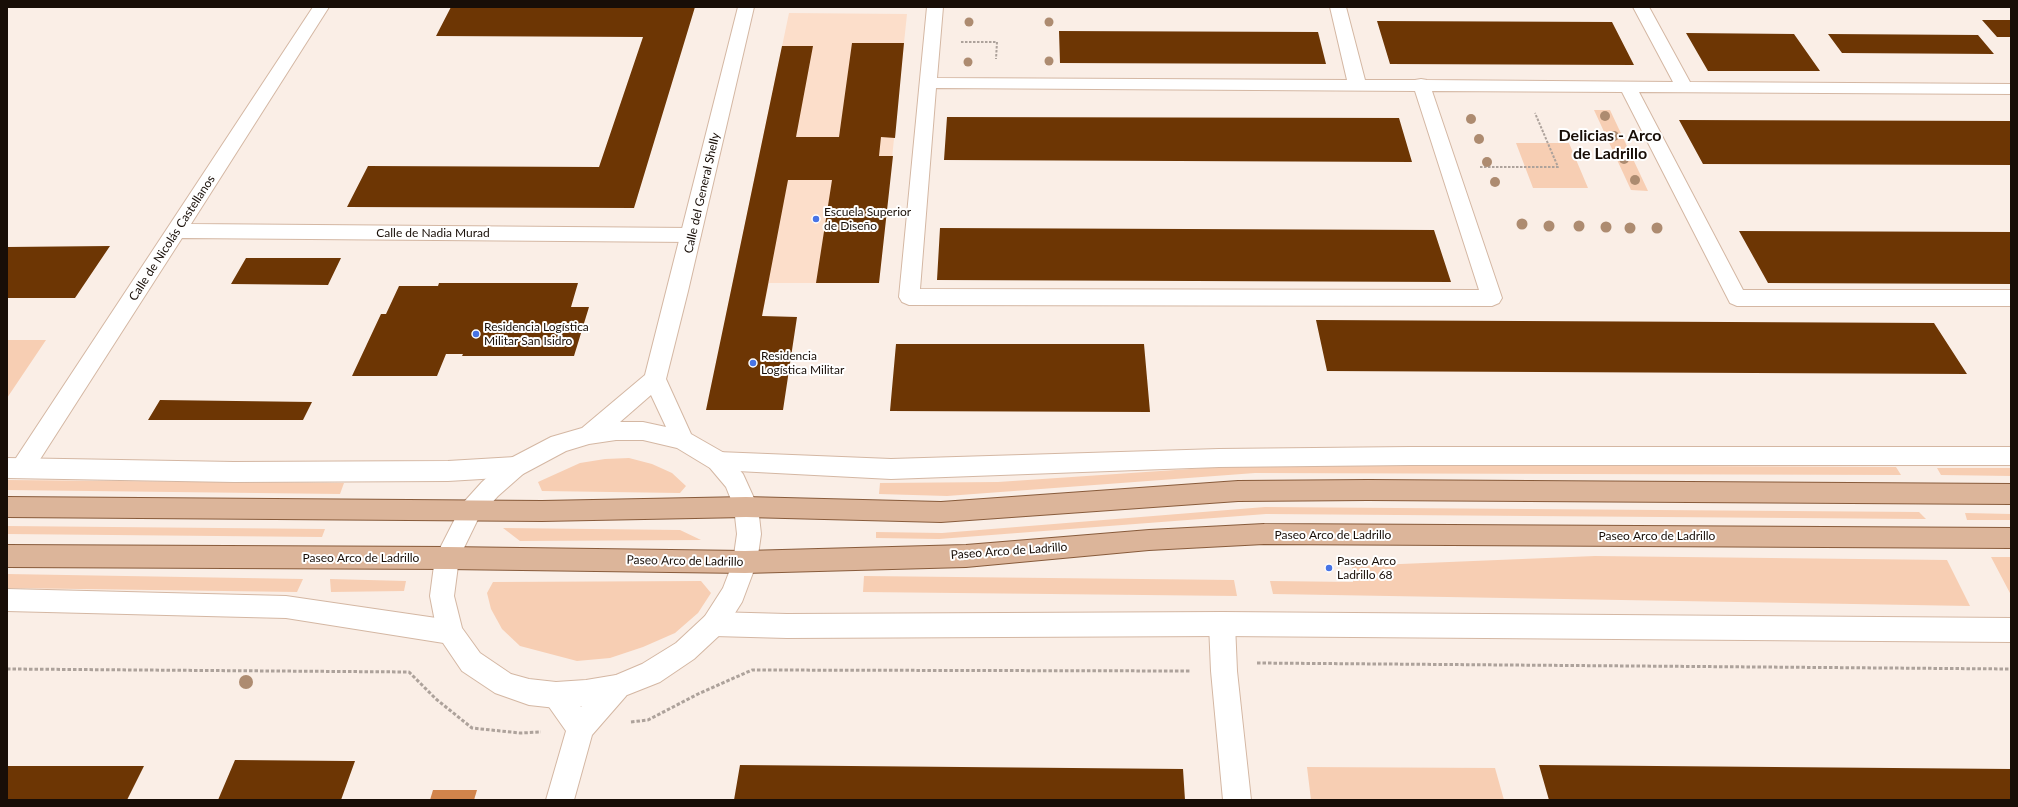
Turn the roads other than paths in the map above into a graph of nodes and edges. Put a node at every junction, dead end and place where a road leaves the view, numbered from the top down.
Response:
1 (321, 7) edge
2 (746, 7) edge
3 (935, 7) edge
4 (1338, 7) edge
5 (1640, 7) edge
6 (928, 83) junction
7 (1357, 84) junction
8 (1421, 84) junction
9 (1627, 86) junction
10 (1684, 86) junction
11 (2011, 89) edge
12 (176, 231) junction
13 (691, 235) junction
14 (2011, 298) edge
15 (655, 379) junction
16 (588, 435) junction
17 (683, 440) junction
18 (2011, 456) edge
19 (718, 461) junction
20 (516, 467) junction
21 (15, 468) edge
22 (2011, 494) edge
23 (7, 507) edge
24 (746, 507) junction
25 (471, 510) junction
26 (2011, 538) edge
27 (7, 556) edge
28 (447, 558) junction
29 (745, 562) junction
30 (7, 600) edge
31 (714, 624) junction
32 (1222, 624) junction
33 (2011, 630) edge
34 (450, 632) junction
35 (616, 687) junction
36 (556, 695) junction
37 (580, 728) junction
38 (560, 800) edge
39 (1237, 800) edge

1 - 12 street, Calle de Nicolás Castellanos
2 - 13 street, Calle del General Shelly
3 - 6 street
4 - 7 street
5 - 10 street
6 - 7 street
6 - 8 street
7 - 8 street
8 - 9 street
9 - 10 street
9 - 14 street
10 - 11 street
12 - 13 street, Calle de Nadia Murad
12 - 21 street, Calle de Nicolás Castellanos
13 - 15 street, Calle del General Shelly
15 - 16 street
15 - 17 street
16 - 17 street
16 - 20 street
17 - 19 street
18 - 19 street
19 - 24 street
20 - 21 street
20 - 25 street
22 - 24 main road
23 - 25 main road
24 - 25 main road
24 - 29 street
25 - 28 street
26 - 29 main road, Paseo Arco de Ladrillo
27 - 28 main road, Paseo Arco de Ladrillo
28 - 29 main road, Paseo Arco de Ladrillo
28 - 34 street
29 - 31 street
30 - 34 street
31 - 32 street
31 - 35 street
32 - 33 street
32 - 39 street
34 - 36 street
35 - 36 street
35 - 37 street
36 - 37 street
37 - 38 street

